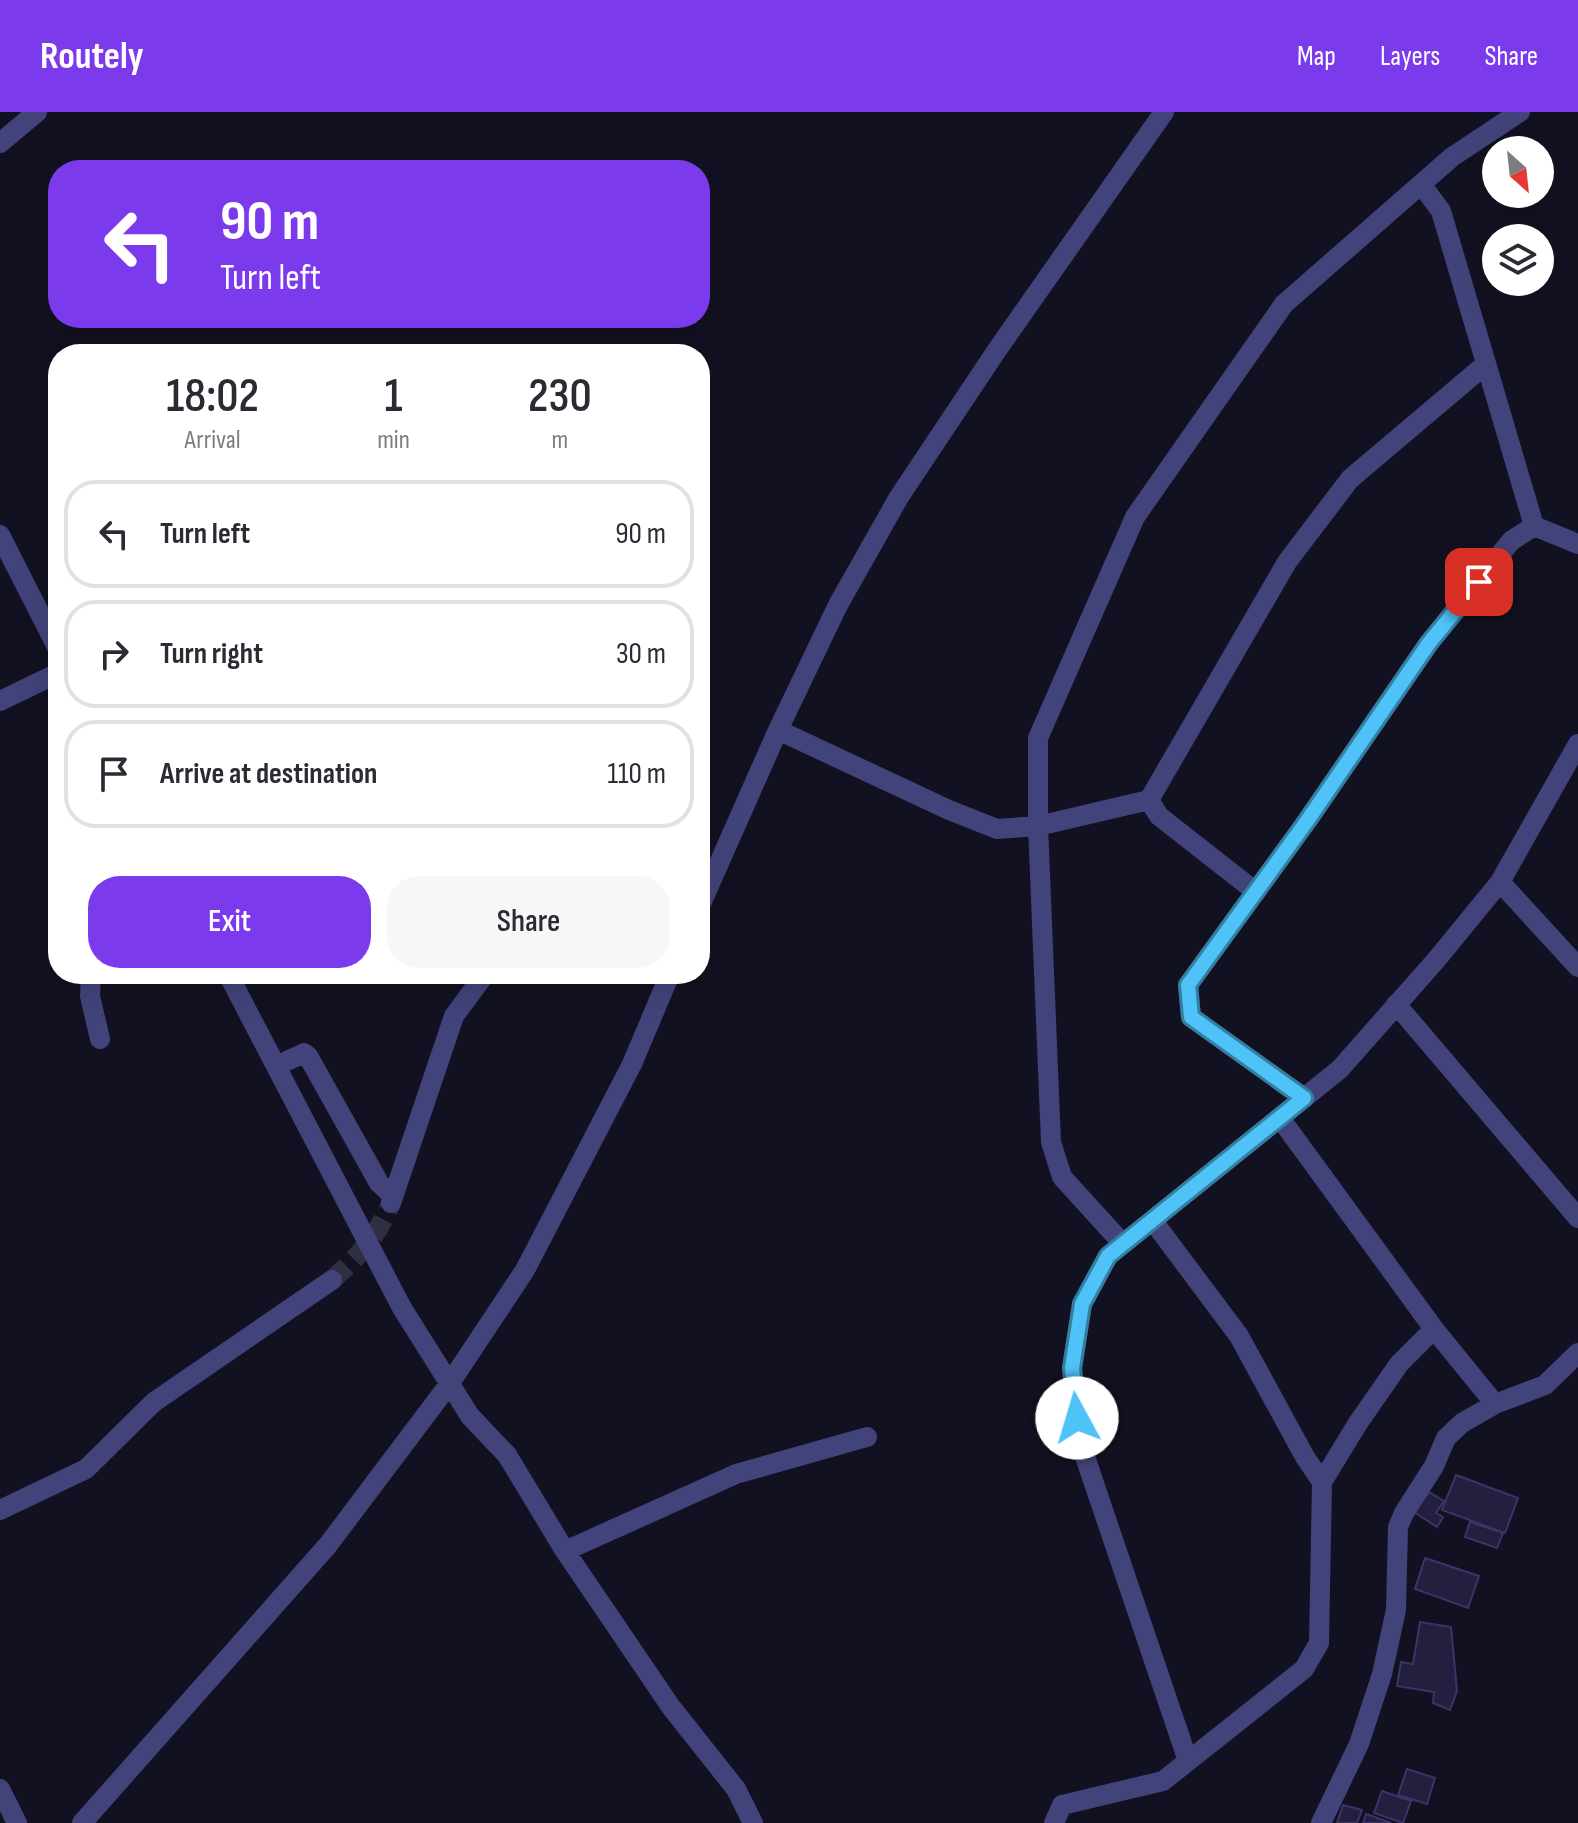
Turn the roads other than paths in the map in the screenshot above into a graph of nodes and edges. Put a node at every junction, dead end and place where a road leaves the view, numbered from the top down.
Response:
1 (37, 112) edge
2 (1164, 112) edge
3 (1520, 112) edge
4 (0, 143) edge
5 (1421, 184) junction
6 (1486, 364) junction
7 (1534, 526) junction
8 (0, 535) edge
9 (1578, 544) edge
10 (48, 607) edge
11 (48, 678) edge
12 (0, 701) edge
13 (778, 730) junction
14 (1578, 744) edge
15 (1149, 800) junction
16 (1038, 826) junction
17 (1500, 882) junction
18 (710, 883) edge
19 (1256, 892) junction
20 (1578, 967) edge
21 (91, 984) edge
22 (233, 984) edge
23 (478, 984) edge
24 (666, 984) edge
25 (1396, 1004) junction
26 (100, 1039) dead end
27 (276, 1066) junction
28 (1304, 1098) junction
29 (1280, 1118) junction
30 (1578, 1218) edge
31 (1153, 1221) junction
32 (1123, 1244) junction
33 (332, 1280) tunnel mouth
34 (1434, 1329) junction
35 (1578, 1353) edge
36 (450, 1383) junction
37 (1495, 1404) junction
38 (867, 1437) dead end
39 (1322, 1482) junction
40 (0, 1510) edge
41 (565, 1551) junction
42 (1188, 1761) junction
43 (0, 1789) edge
44 (17, 1823) edge
45 (82, 1823) edge
46 (753, 1823) edge
47 (1054, 1823) edge
48 (1321, 1823) edge

1 - 4 street
2 - 13 street
3 - 5 street
5 - 6 street
5 - 16 street
6 - 7 street
6 - 15 street
7 - 9 street
7 - 19 street
8 - 10 street
11 - 12 street
13 - 16 street
13 - 18 street
14 - 17 street
15 - 16 street
15 - 19 street
16 - 32 street
17 - 20 street
17 - 25 street
19 - 28 street
21 - 26 street
22 - 27 street
23 - 27 street
24 - 36 street
25 - 28 street
25 - 30 street
27 - 36 street
28 - 29 street
29 - 31 street
29 - 34 street
31 - 32 street
31 - 39 street
32 - 42 street
33 - 40 street
34 - 37 street
34 - 39 street
35 - 37 street
36 - 41 street
36 - 45 street
37 - 48 street
38 - 41 street
39 - 42 street
41 - 46 street
42 - 47 street
43 - 44 street

